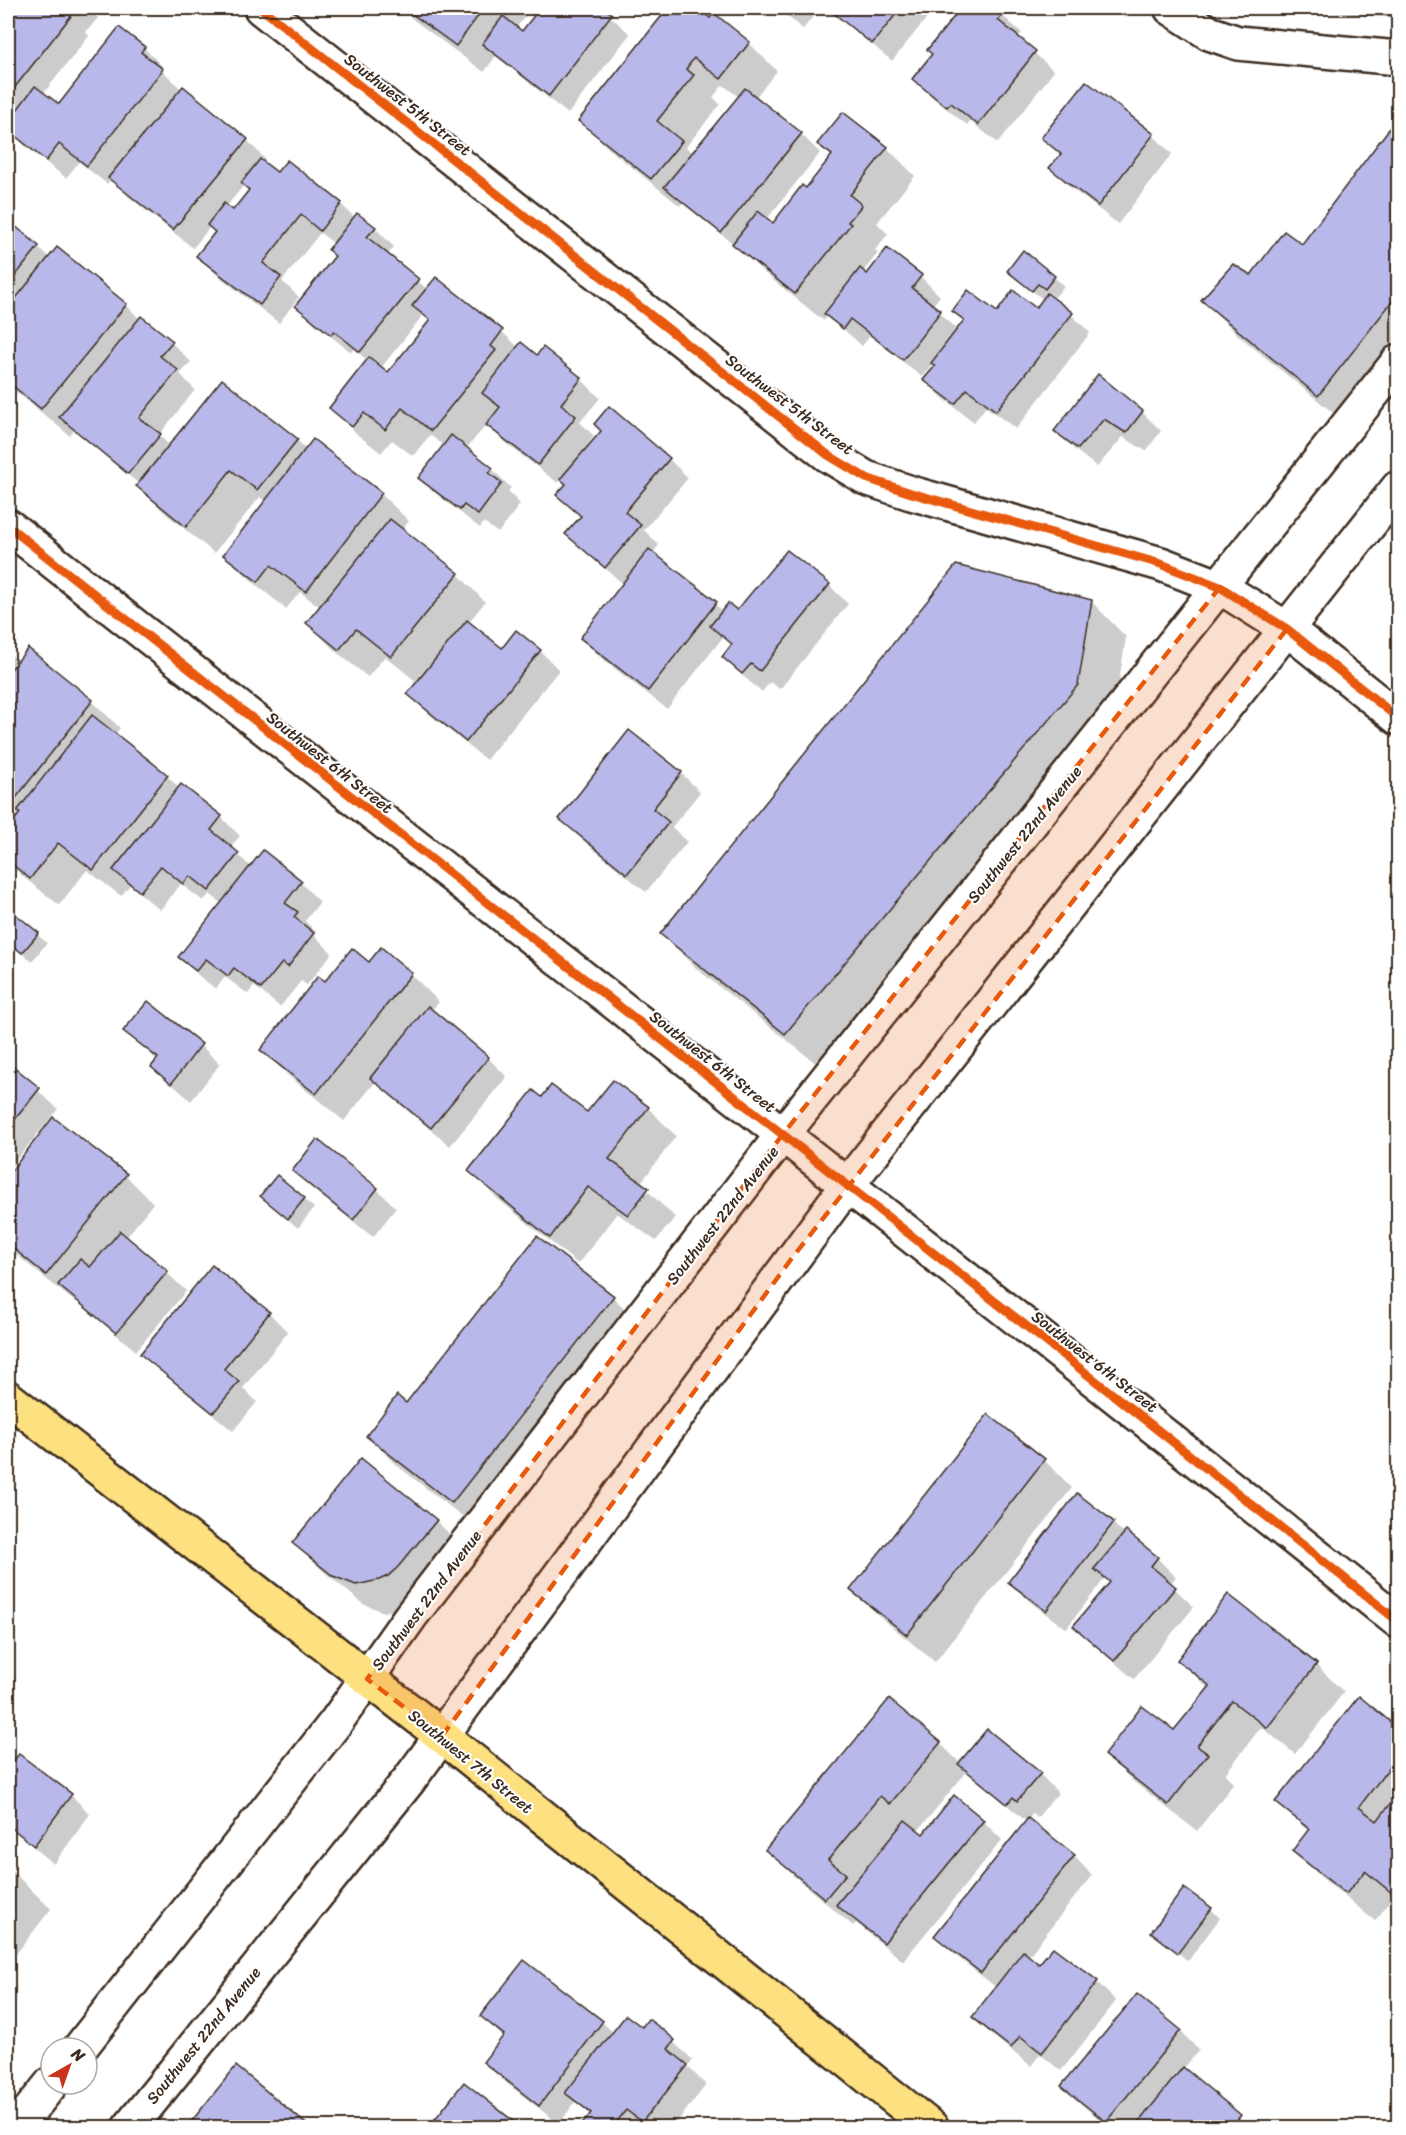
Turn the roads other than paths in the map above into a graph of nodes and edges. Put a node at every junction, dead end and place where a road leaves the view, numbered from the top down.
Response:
1 (261, 8) edge
2 (1170, 8) edge
3 (1398, 58) edge
4 (1398, 362) edge
5 (1398, 488) edge
6 (8, 526) edge
7 (1220, 587) junction
8 (1287, 629) junction
9 (1398, 718) edge
10 (783, 1134) junction
11 (848, 1184) junction
12 (8, 1398) edge
13 (1398, 1622) edge
14 (367, 1679) junction
15 (442, 1737) junction
16 (90, 2036) edge
17 (41, 2096) edge
18 (16, 2127) edge
19 (129, 2127) edge
20 (932, 2127) edge

1 - 7 main road, Southwest 5th Street
2 - 3 main road
4 - 7 main road, Southwest 22nd Avenue
5 - 8 main road, Southwest 22nd Avenue
6 - 10 main road, Southwest 6th Street
7 - 8 main road, Southwest 5th Street
7 - 10 main road, Southwest 22nd Avenue
8 - 9 main road, Southwest 5th Street
8 - 11 main road, Southwest 22nd Avenue
10 - 11 main road, Southwest 6th Street
10 - 14 main road, Southwest 22nd Avenue
11 - 13 main road, Southwest 6th Street
11 - 15 main road, Southwest 22nd Avenue
12 - 14 main road, Southwest 7th Street
14 - 15 main road, Southwest 7th Street
14 - 16 main road, Southwest 22nd Avenue
15 - 19 main road, Southwest 22nd Avenue
15 - 20 main road, Southwest 7th Street
17 - 18 main road

